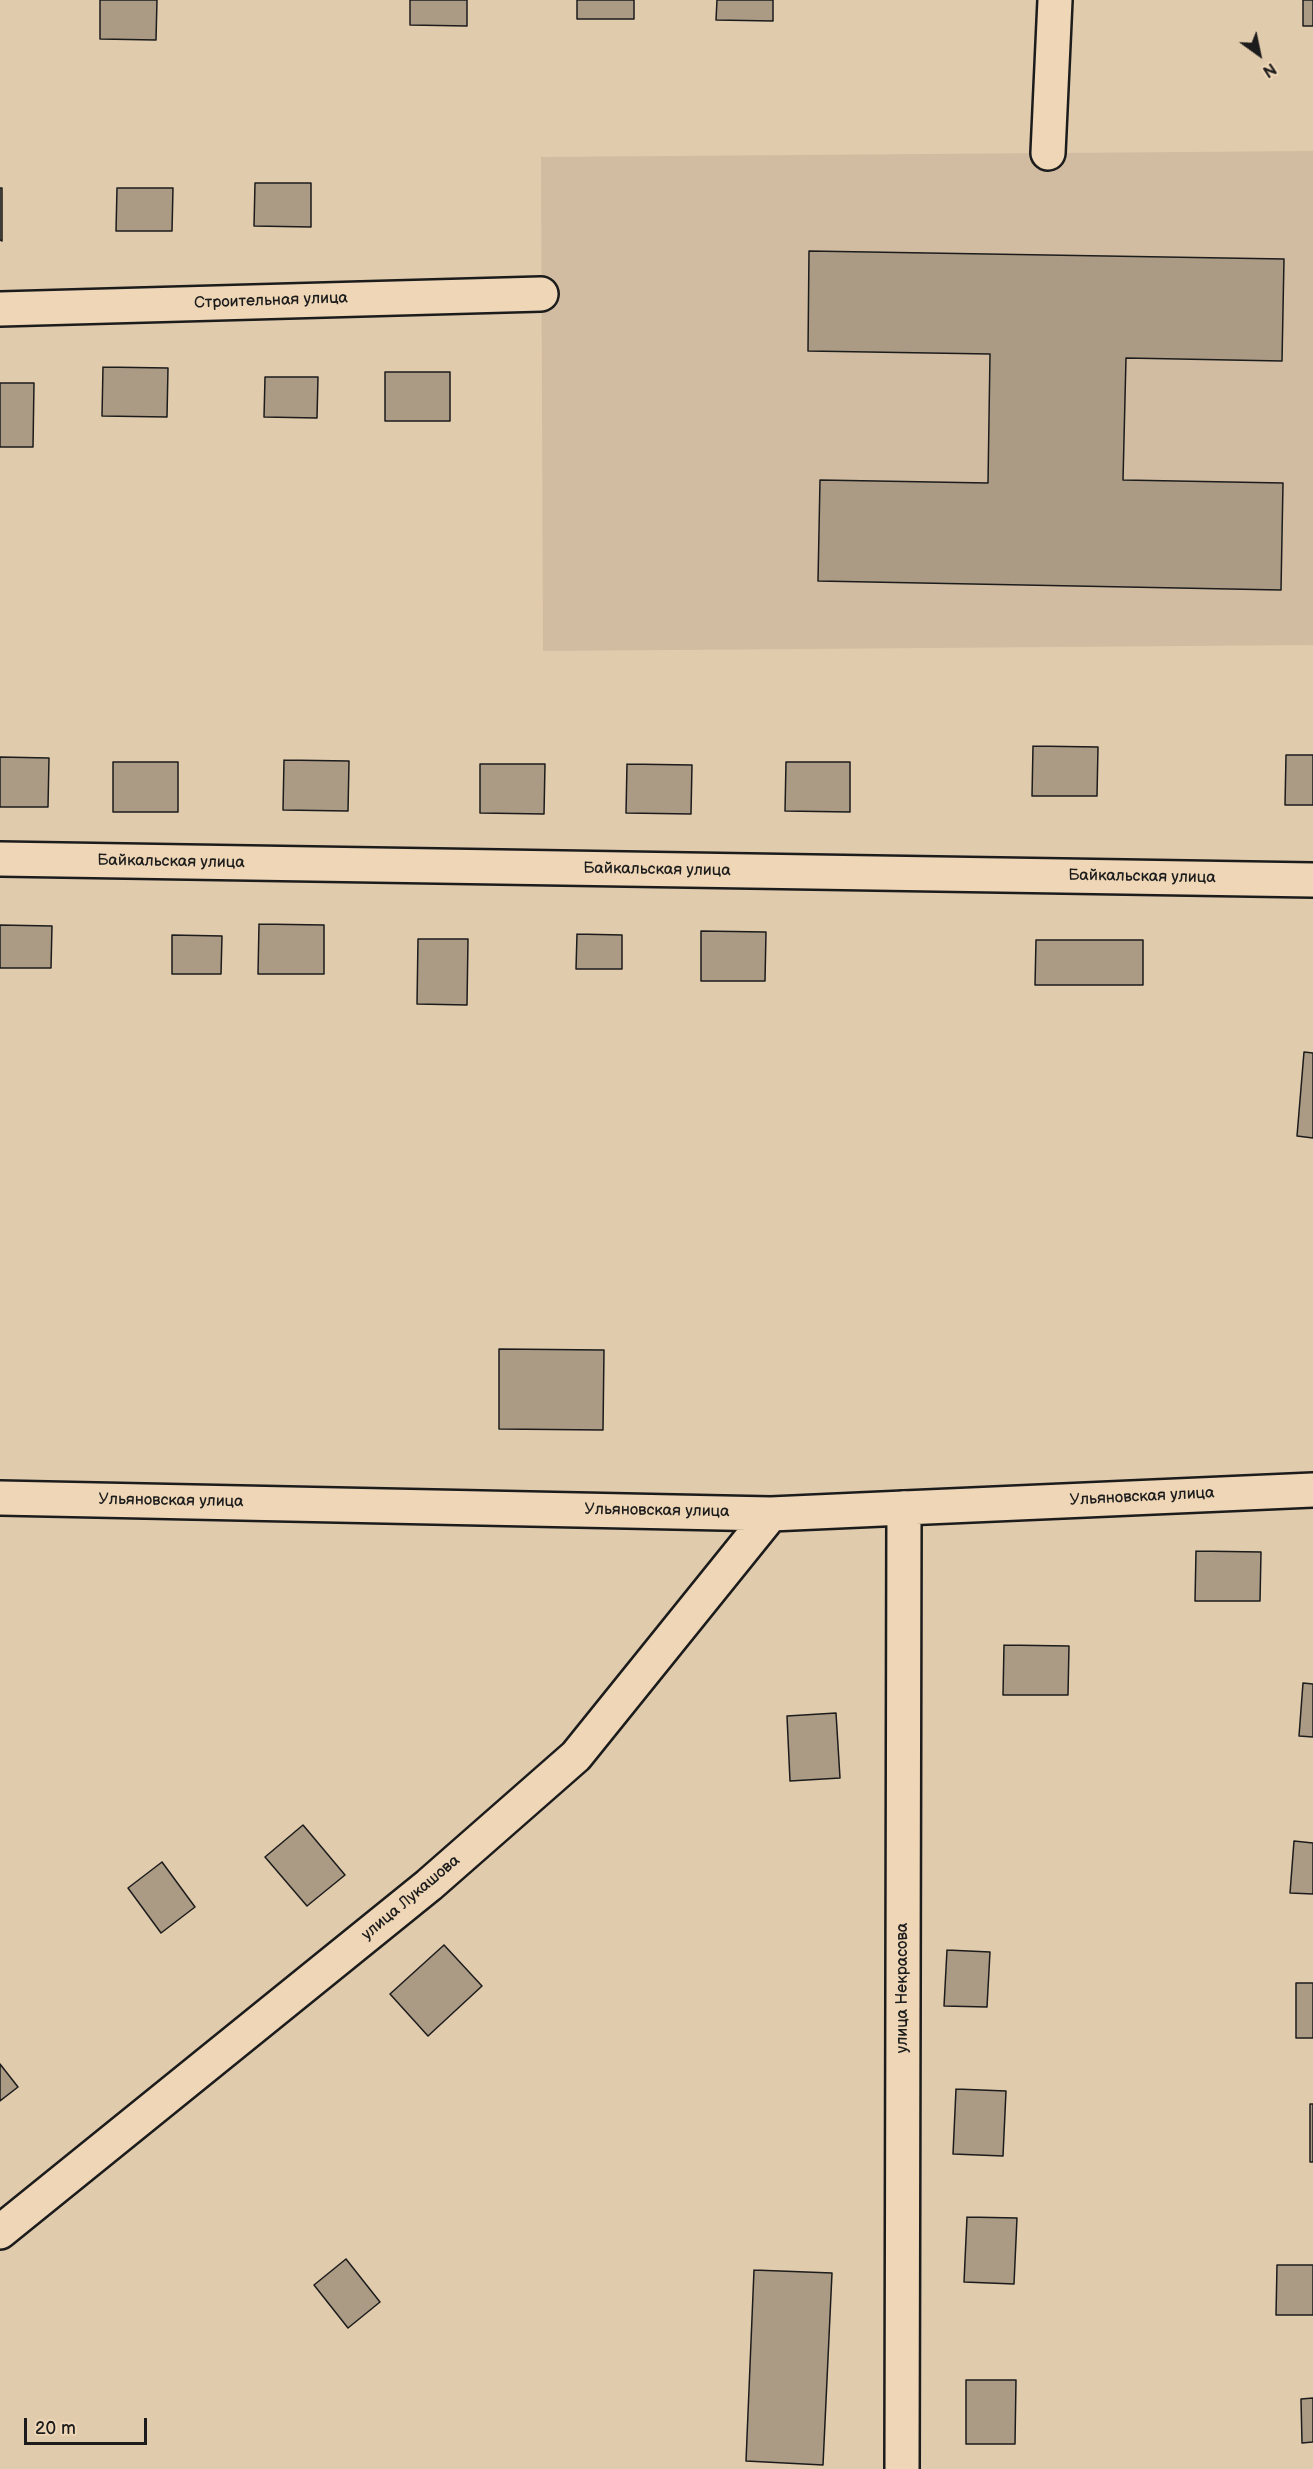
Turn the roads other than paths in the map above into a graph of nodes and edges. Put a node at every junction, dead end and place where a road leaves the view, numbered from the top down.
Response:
1 (1054, 0) edge
2 (1048, 153) dead end
3 (541, 294) dead end
4 (0, 309) edge
5 (0, 860) edge
6 (1313, 880) edge
7 (1313, 1490) edge
8 (0, 1498) edge
9 (904, 1508) junction
10 (771, 1514) junction
11 (0, 2232) edge
12 (902, 2469) edge

1 - 2 street
3 - 4 street, Строительная улица
5 - 6 street, Байкальская улица
7 - 9 street, Ульяновская улица
8 - 10 street, Ульяновская улица
9 - 10 street, Ульяновская улица
9 - 12 street, улица Некрасова
10 - 11 street, улица Лукашова

